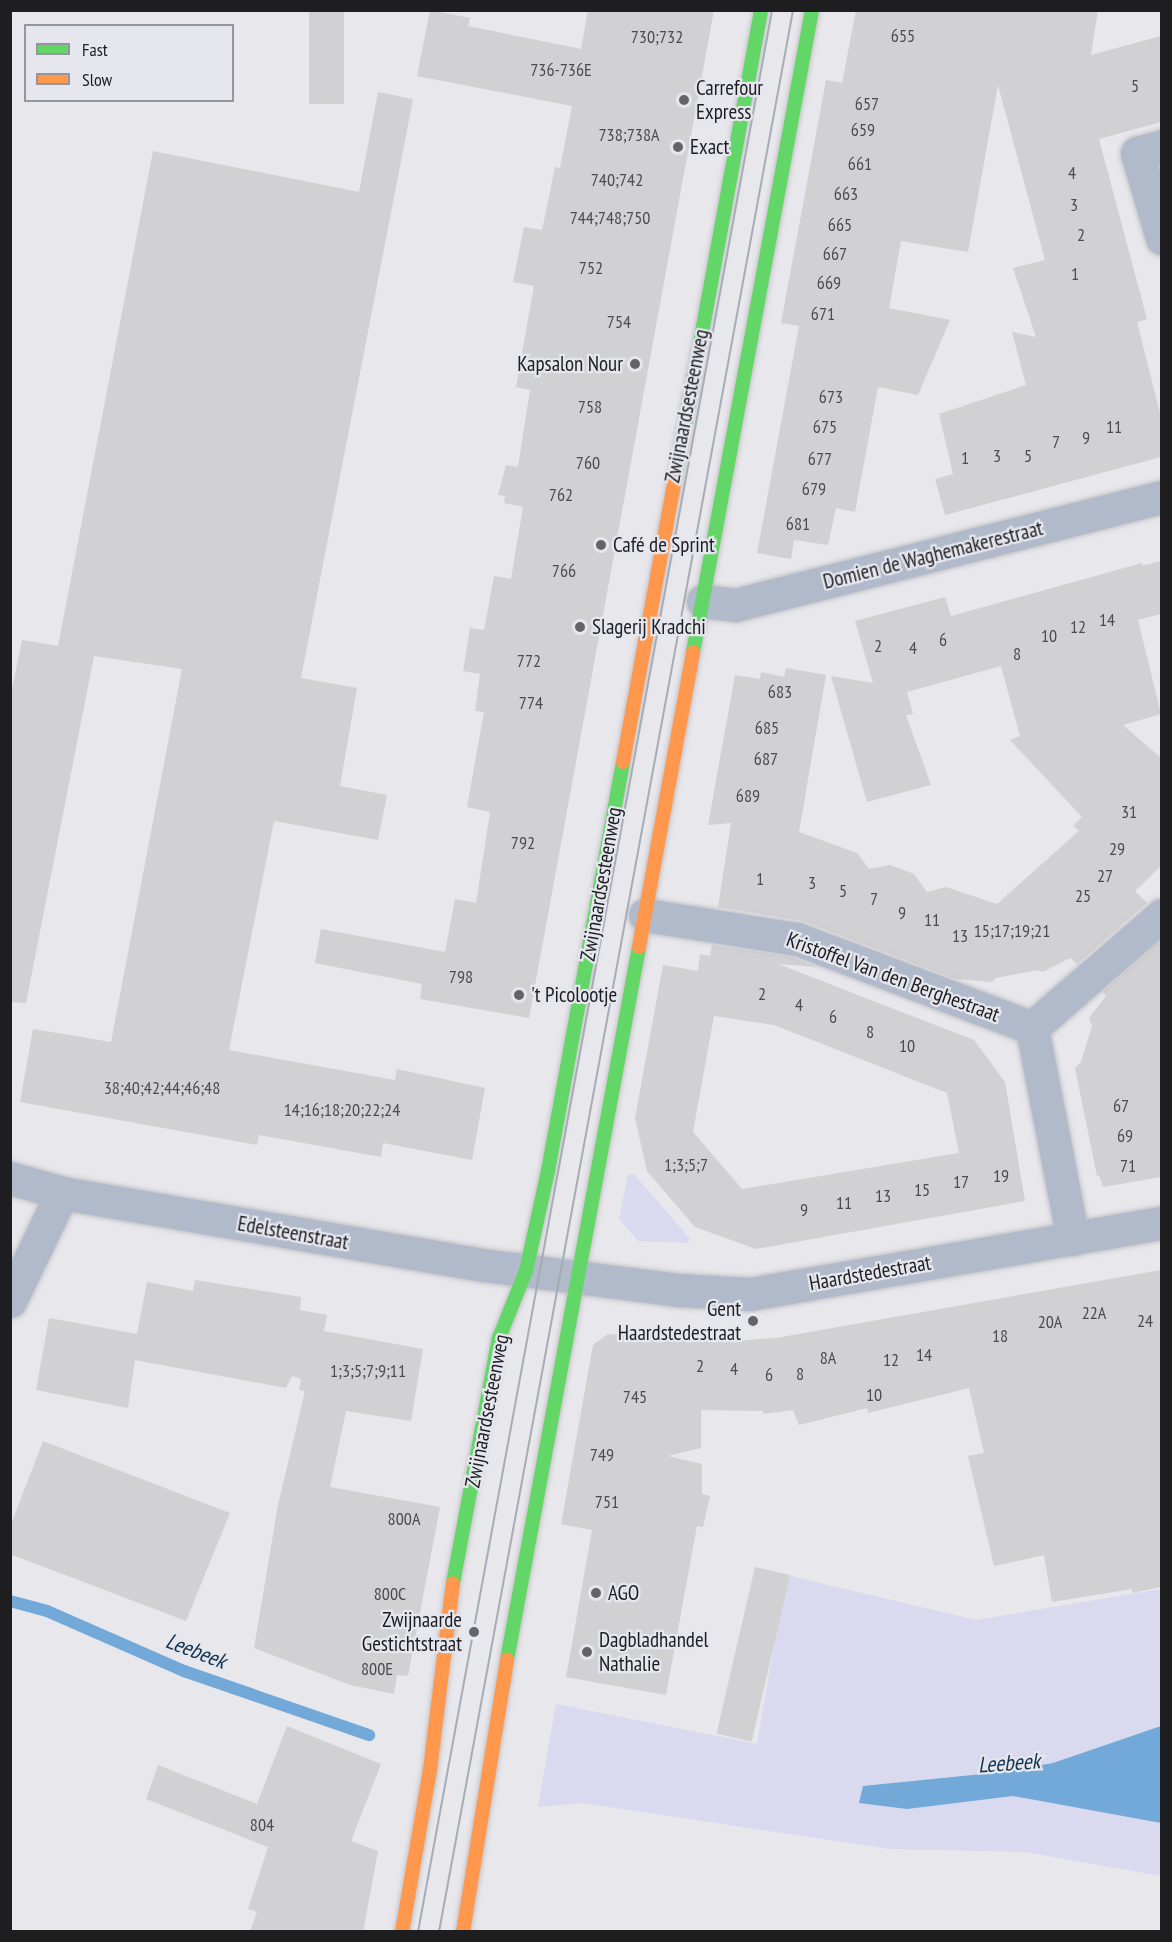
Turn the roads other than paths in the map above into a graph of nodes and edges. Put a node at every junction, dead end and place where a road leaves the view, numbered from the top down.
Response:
1 (761, 10) edge
2 (812, 10) edge
3 (1161, 146) edge
4 (1161, 238) edge
5 (1161, 497) edge
6 (703, 601) junction
7 (645, 915) junction
8 (1161, 915) edge
9 (1032, 1028) junction
10 (10, 1178) edge
11 (62, 1193) junction
12 (1161, 1223) edge
13 (1073, 1239) junction
14 (526, 1271) junction
15 (577, 1278) junction
16 (10, 1301) edge
17 (402, 1932) edge
18 (463, 1932) edge

1 - 14 street, Zwijnaardsesteenweg
2 - 6 street
3 - 4 street
5 - 6 street, Domien de Waghemakerestraat
6 - 7 street
7 - 9 street, Kristoffel Van den Berghestraat
7 - 15 street
8 - 9 street
9 - 13 street
10 - 11 street, Edelsteenstraat
11 - 14 street, Edelsteenstraat
11 - 16 street
12 - 13 street, Haardstedestraat
13 - 15 street, Haardstedestraat
14 - 15 street, Edelsteenstraat
14 - 17 street, Zwijnaardsesteenweg
15 - 18 street

